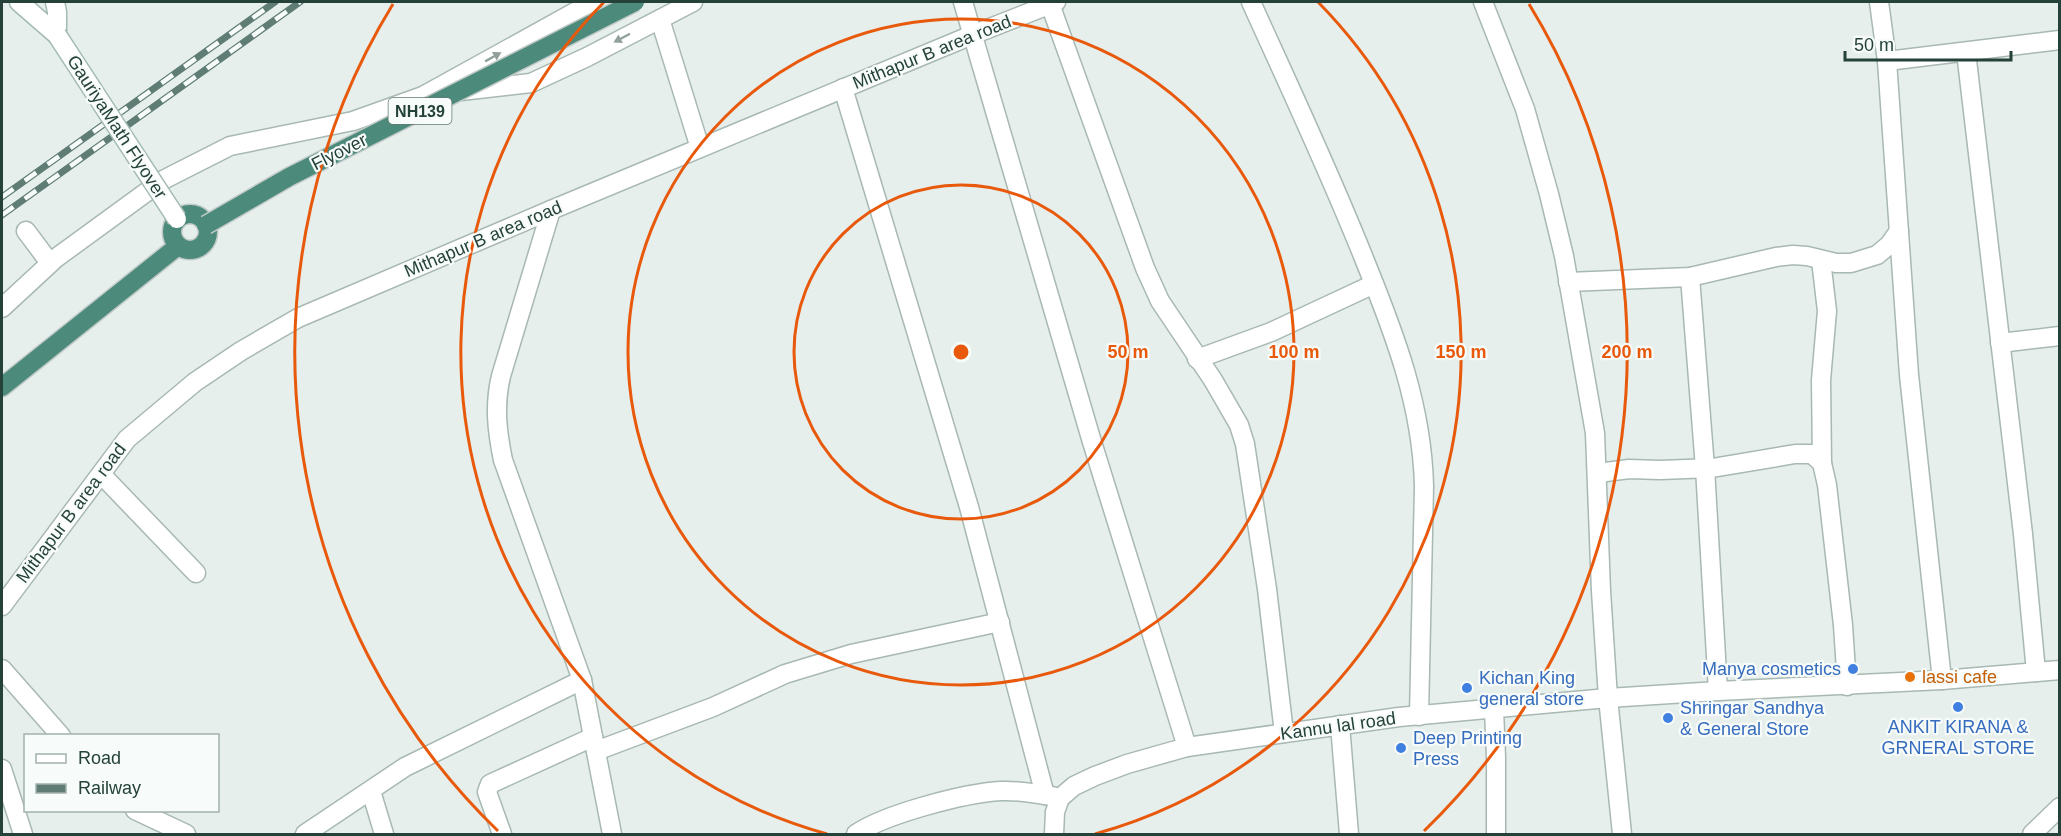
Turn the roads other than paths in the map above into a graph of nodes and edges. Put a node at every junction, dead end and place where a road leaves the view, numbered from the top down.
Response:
1 (19, 2) edge
2 (54, 2) edge
3 (593, 2) edge
4 (635, 2) edge
5 (693, 2) edge
6 (963, 2) edge
7 (1251, 2) edge
8 (1483, 2) edge
9 (1879, 2) edge
10 (1053, 3) edge
11 (660, 19) junction
12 (57, 34) junction
13 (972, 35) junction
14 (2060, 40) edge
15 (1966, 52) junction
16 (1887, 61) junction
17 (843, 88) junction
18 (423, 96) junction
19 (700, 148) junction
20 (551, 210) junction
21 (177, 219) junction
22 (207, 225) junction
23 (26, 231) dead end
24 (1899, 231) junction
25 (178, 246) junction
26 (1821, 260) junction
27 (50, 263) junction
28 (1690, 277) junction
29 (1568, 282) junction
30 (1374, 284) junction
31 (2, 308) edge
32 (2060, 336) edge
33 (2000, 343) junction
34 (1197, 359) junction
35 (2, 387) edge
36 (1822, 463) junction
37 (1705, 468) junction
38 (1598, 473) junction
39 (101, 474) junction
40 (196, 573) dead end
41 (2, 606) edge
42 (1000, 622) junction
43 (2, 669) edge
44 (2060, 670) edge
45 (2036, 672) junction
46 (582, 680) junction
47 (1942, 680) junction
48 (1847, 686) junction
49 (1718, 691) junction
50 (1608, 699) junction
51 (1494, 709) junction
52 (1419, 716) junction
53 (1340, 725) junction
54 (1284, 733) junction
55 (60, 734) edge
56 (594, 744) junction
57 (1187, 747) junction
58 (2, 769) edge
59 (371, 791) junction
60 (1053, 797) junction
61 (2060, 807) edge
62 (137, 812) edge
63 (23, 834) edge
64 (186, 834) edge
65 (305, 834) edge
66 (384, 834) edge
67 (502, 834) edge
68 (612, 834) edge
69 (856, 834) edge
70 (1054, 834) edge
71 (1348, 834) edge
72 (1496, 834) edge
73 (1622, 834) edge
74 (2032, 834) edge

1 - 12 street, GauriyaMath Flyover
2 - 12 street, GauriyaMath Flyover
18 -> 3 street
4 - 22 highway, Flyover / NH139, bridge
5 - 11 street
6 - 13 street
7 - 30 street
8 - 29 street
9 - 16 street
10 - 13 street, Mithapur B area road
10 - 34 street
11 -> 18 street
11 - 19 street
12 - 21 street, GauriyaMath Flyover, bridge
13 - 17 street, Mithapur B area road
13 - 57 street
14 - 15 street
15 - 16 street
15 - 33 street
16 - 24 street
17 - 19 street, Mithapur B area road
17 - 42 street
18 - 27 street
19 - 20 street, Mithapur B area road
20 - 39 street, Mithapur B area road
20 - 46 street
21 - 22 highway
21 - 25 highway
22 - 25 highway
23 - 27 street
24 - 26 street
24 - 47 street
25 - 35 highway
26 - 28 street
26 - 36 street
27 - 31 street
28 - 29 street
28 - 37 street
29 - 38 street
30 - 34 street
30 - 52 street
32 - 33 street
33 - 45 street
34 - 54 street
36 - 37 street
36 - 48 street
37 - 38 street
37 - 49 street
38 - 50 street
39 - 40 street
39 - 41 street, Mithapur B area road
42 - 56 street
42 - 60 street
43 - 55 street
44 - 45 street, Kannu lal road
45 - 47 street, Kannu lal road
46 - 56 street
46 - 59 street
47 - 48 street, Kannu lal road
48 - 49 street, Kannu lal road
49 - 50 street, Kannu lal road
50 - 51 street, Kannu lal road
50 - 73 street
51 - 52 street, Kannu lal road
51 - 72 street
52 - 53 street, Kannu lal road
53 - 54 street, Kannu lal road
53 - 71 street
54 - 57 street, Kannu lal road
56 - 67 street
56 - 68 street
57 - 60 street, Kannu lal road
58 - 63 street
59 - 65 street
59 - 66 street
60 - 69 street
60 - 70 street
61 - 74 street
62 - 64 street

